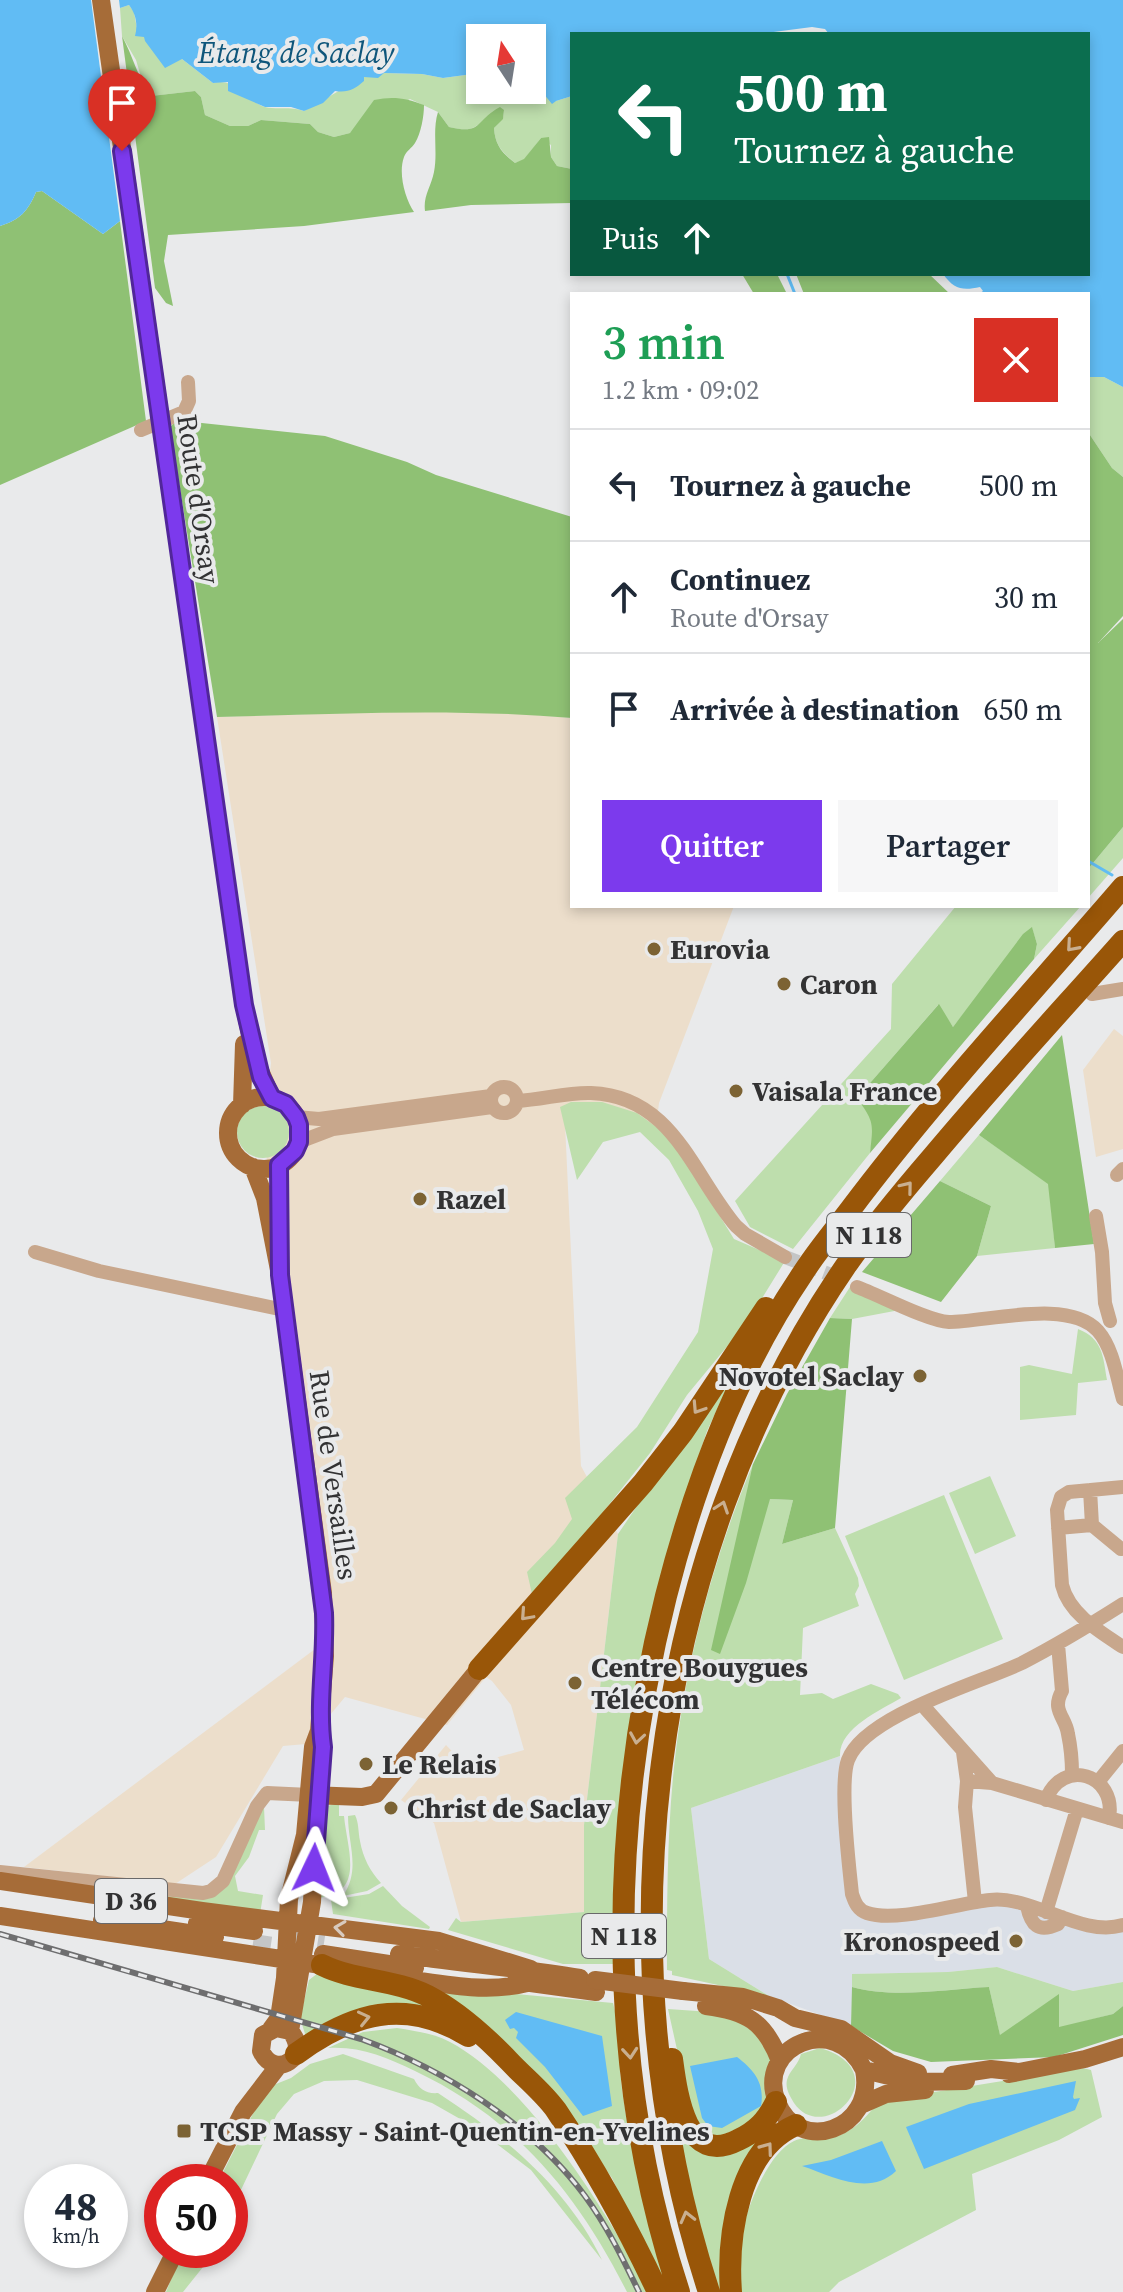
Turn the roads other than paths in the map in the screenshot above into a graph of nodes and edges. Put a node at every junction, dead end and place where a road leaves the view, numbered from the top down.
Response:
1 (101, 0) edge
2 (188, 382) dead end
3 (160, 423) junction
4 (141, 430) dead end
5 (1123, 887) edge
6 (1123, 941) edge
7 (1123, 989) edge
8 (1092, 994) dead end
9 (244, 1005) junction
10 (272, 1098) junction
11 (492, 1101) junction
12 (242, 1105) junction
13 (296, 1117) junction
14 (299, 1142) junction
15 (279, 1165) junction
16 (253, 1167) junction
17 (1096, 1216) dead end
18 (35, 1252) dead end
19 (785, 1257) tunnel mouth
20 (813, 1259) junction
21 (280, 1275) junction
22 (857, 1287) tunnel mouth
23 (284, 1310) junction
24 (1110, 1322) edge
25 (1123, 1399) edge
26 (1123, 1487) edge
27 (1090, 1490) junction
28 (1092, 1525) junction
29 (1058, 1528) junction
30 (1121, 1549) dead end
31 (1123, 1604) edge
32 (1090, 1625) junction
33 (1058, 1644) junction
34 (1123, 1647) edge
35 (477, 1671) joint
36 (924, 1703) junction
37 (1123, 1751) edge
38 (963, 1752) junction
39 (1072, 1774) junction
40 (967, 1781) junction
41 (1098, 1782) junction
42 (992, 1783) junction
43 (315, 1795) junction
44 (1046, 1800) junction
45 (1077, 1809) junction
46 (1116, 1820) edge
47 (2, 1875) edge
48 (0, 1893) edge
49 (975, 1902) junction
50 (0, 1904) edge
51 (1027, 1906) junction
52 (1046, 1912) junction
53 (0, 1916) edge
54 (1062, 1917) junction
55 (288, 1921) junction
56 (309, 1923) junction
57 (1123, 1925) edge
58 (312, 1957) junction
59 (653, 1970) junction
60 (529, 1976) junction
61 (712, 1994) junction
62 (684, 1997) junction
63 (281, 2030) junction
64 (810, 2040) junction
65 (1123, 2047) edge
66 (262, 2055) junction
67 (288, 2060) junction
68 (780, 2061) junction
69 (864, 2070) junction
70 (1019, 2072) junction
71 (966, 2081) junction
72 (776, 2102) junction
73 (863, 2104) junction
74 (243, 2112) junction
75 (563, 2124) junction
76 (796, 2125) junction
77 (216, 2164) edge
78 (168, 2268) edge
79 (170, 2268) edge
80 (155, 2292) edge
81 (162, 2292) edge
82 (658, 2292) edge
83 (679, 2292) edge
84 (709, 2292) edge
85 (731, 2292) edge

1 - 3 main road, Route d'Orsay
2 - 3 street
3 - 4 street
3 - 9 main road, Route d'Orsay
5 -> 20 highway, N 118
59 -> 6 highway, N 118
7 - 8 street
9 - 10 main road, Route d'Orsay
9 - 12 main road, Route d'Orsay
10 - 12 main road
10 - 13 main road
11 - 13 street
11 - 14 street
11 - 19 street
12 - 16 main road
13 - 14 main road
14 - 15 main road
15 - 16 main road
15 - 21 main road, Rue de Versailles
16 - 21 main road, Rue de Versailles
17 - 24 street
18 - 23 street
20 -> 35 highway
20 -> 83 highway, N 118
21 - 23 main road, Rue de Versailles
22 - 24 street
23 - 43 main road, Rue de Versailles
24 - 25 street
26 - 27 street
27 - 28 street
27 - 29 street
28 - 29 street
28 - 30 street
29 - 32 street
31 - 32 street
32 - 33 street
32 - 34 street
33 - 36 street
33 - 39 street
35 - 43 main road
36 - 38 street
36 - 49 street
37 - 41 street
38 - 40 street
38 - 42 street
39 - 41 street
39 - 44 street
40 - 42 street
40 - 49 street
41 - 46 street
42 - 44 street
43 - 47 street
43 - 55 main road, Rue de Versailles
43 - 56 main road, Rue de Versailles
44 - 45 street
45 - 46 street
45 - 52 street
47 - 55 main road, D 36
48 - 50 main road, D 36
49 - 51 street
51 - 52 street
51 - 54 street
52 - 54 street
53 - 58 main road, D 36
54 - 57 street
55 - 56 main road, D 36
55 - 58 main road, Rue de Versailles
56 - 58 main road, Rue de Versailles
60 -> 56 main road, D 36
58 - 60 main road, D 36
58 - 63 main road
58 - 75 highway
59 - 72 highway
84 -> 59 highway, N 118
60 - 62 main road, D 36
61 - 62 main road, D 36
61 - 64 main road, D 36
61 - 70 main road
62 - 68 main road, D 36
63 - 66 main road
63 - 67 main road
64 - 68 main road
64 - 69 main road
65 - 70 main road
66 - 67 main road
66 - 74 main road
67 - 74 main road
67 -> 75 highway
68 - 72 main road
69 - 71 main road
69 - 73 main road
70 - 71 main road
71 - 73 main road
72 - 76 main road
73 - 76 main road
74 - 77 main road
75 - 82 highway
85 -> 76 highway
78 - 80 main road
79 - 81 main road

